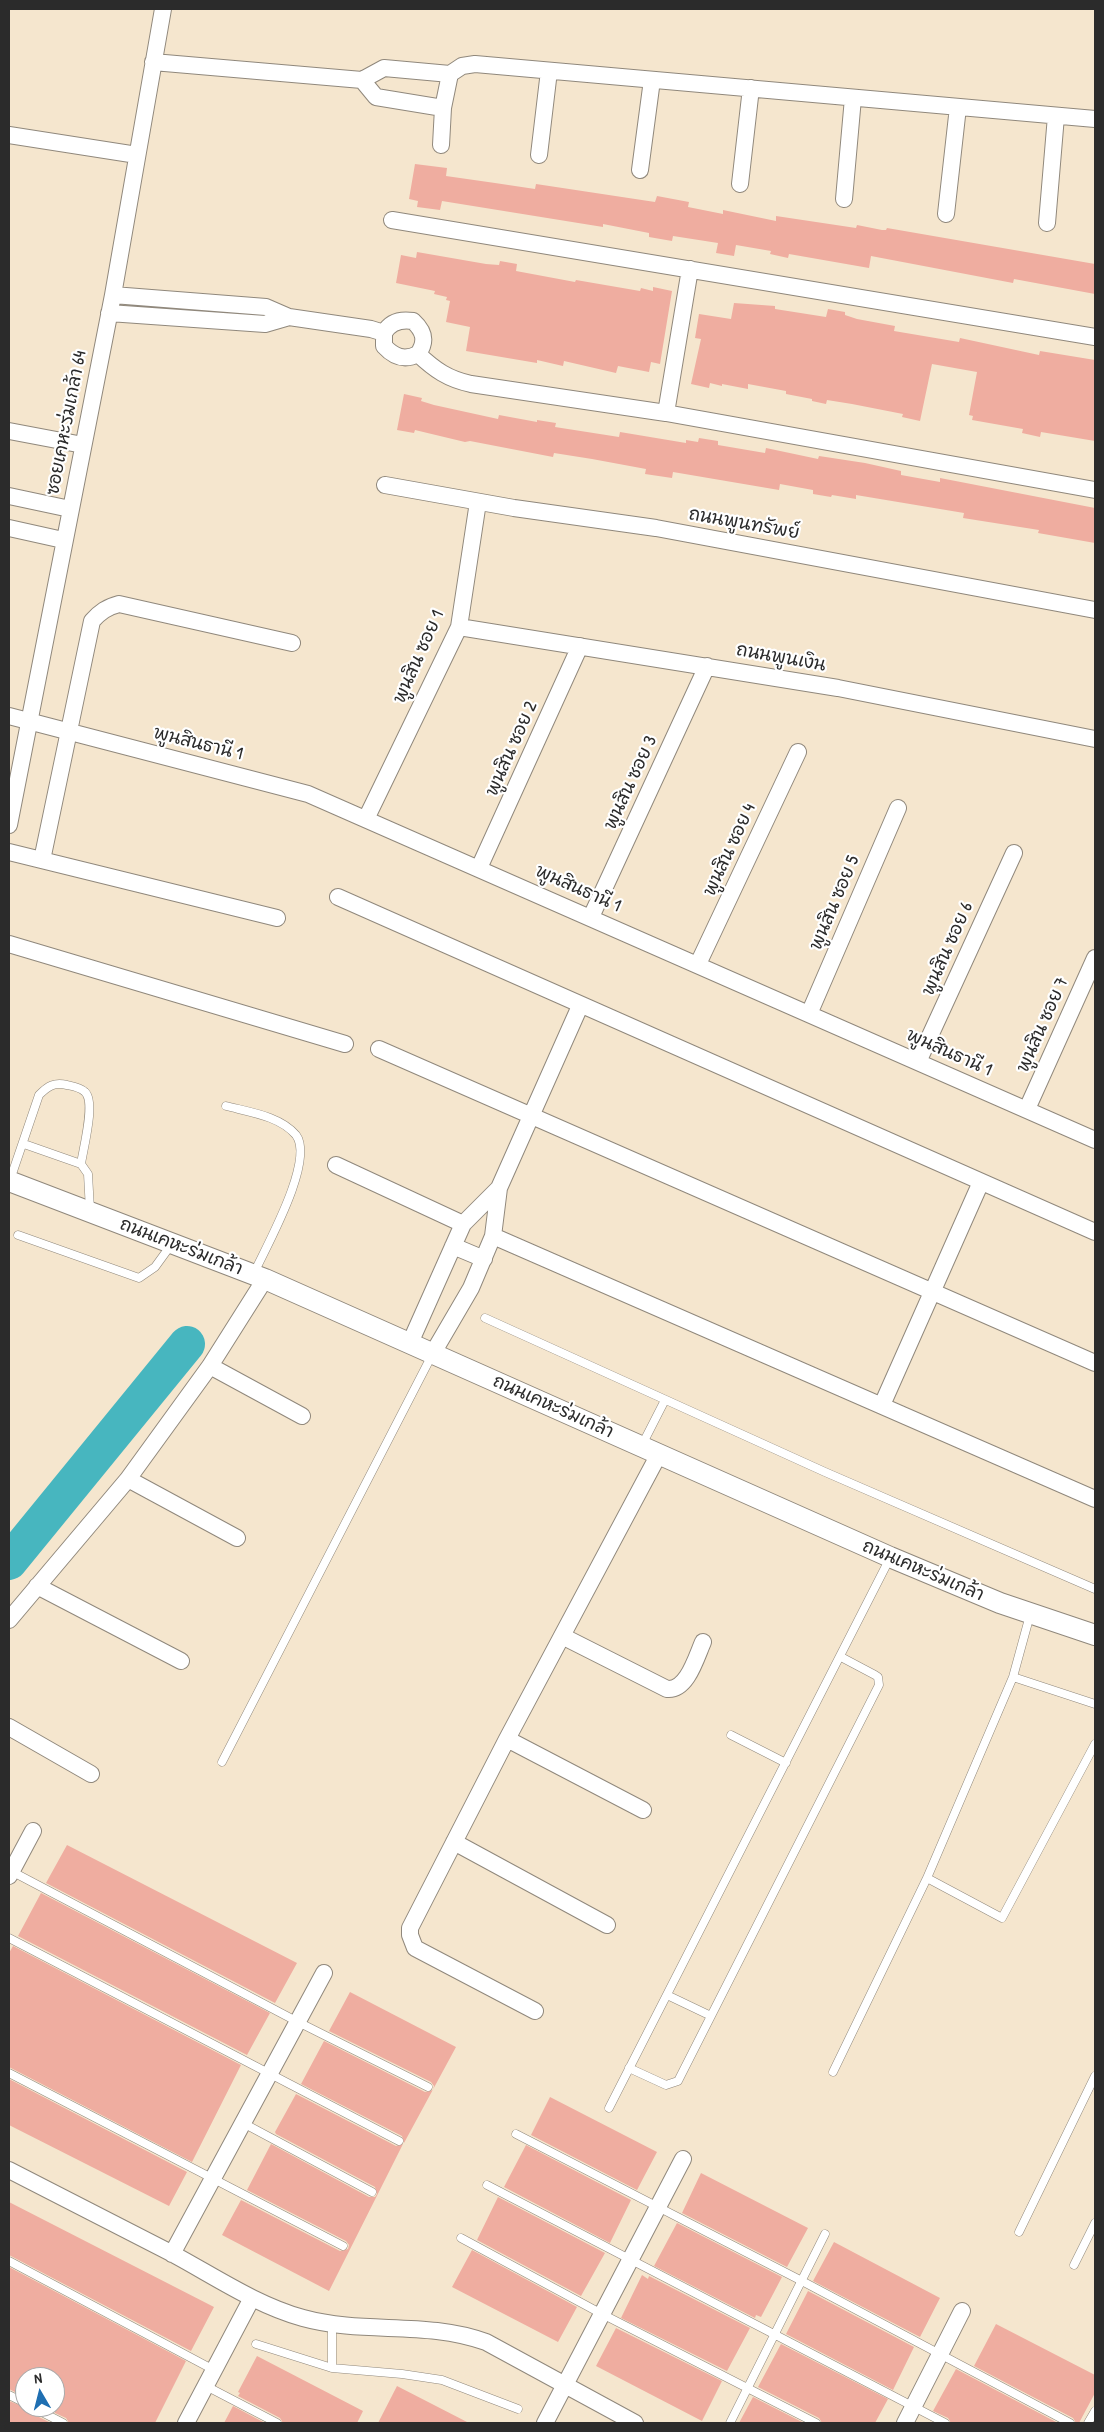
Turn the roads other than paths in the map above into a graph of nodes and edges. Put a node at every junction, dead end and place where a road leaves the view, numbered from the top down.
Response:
1 (163, 9) edge
2 (153, 62) junction
3 (549, 70) junction
4 (450, 74) junction
5 (362, 80) junction
6 (652, 80) junction
7 (751, 88) junction
8 (854, 98) junction
9 (958, 107) junction
10 (443, 108) junction
11 (1056, 116) junction
12 (1095, 119) edge
13 (9, 135) edge
14 (440, 145) dead end
15 (137, 155) junction
16 (539, 155) dead end
17 (640, 170) dead end
18 (740, 184) dead end
19 (844, 199) dead end
20 (946, 214) dead end
21 (392, 220) dead end
22 (1047, 223) dead end
23 (690, 269) junction
24 (113, 295) junction
25 (109, 313) junction
26 (289, 317) junction
27 (384, 333) junction
28 (1095, 337) edge
29 (418, 354) junction
30 (666, 413) junction
31 (9, 431) edge
32 (84, 445) junction
33 (385, 485) dead end
34 (1095, 490) edge
35 (9, 496) edge
36 (478, 502) junction
37 (70, 509) junction
38 (9, 528) edge
39 (63, 540) junction
40 (1095, 610) edge
41 (459, 627) junction
42 (292, 643) dead end
43 (580, 646) junction
44 (707, 666) junction
45 (9, 716) edge
46 (30, 720) junction
47 (67, 731) junction
48 (1095, 740) edge
49 (798, 752) dead end
50 (898, 808) dead end
51 (366, 819) junction
52 (9, 825) edge
53 (9, 852) edge
54 (1014, 853) dead end
55 (42, 860) junction
56 (479, 868) junction
57 (338, 897) dead end
58 (591, 917) junction
59 (278, 918) dead end
60 (9, 944) edge
61 (1095, 958) edge
62 (698, 964) junction
63 (580, 1006) junction
64 (809, 1014) junction
65 (345, 1044) dead end
66 (380, 1049) dead end
67 (918, 1062) junction
68 (226, 1106) dead end
69 (1027, 1109) junction
70 (533, 1114) junction
71 (1095, 1140) edge
72 (24, 1144) junction
73 (81, 1164) junction
74 (336, 1166) dead end
75 (9, 1181) edge
76 (982, 1182) junction
77 (499, 1188) junction
78 (90, 1212) junction
79 (463, 1224) junction
80 (1095, 1232) edge
81 (18, 1234) dead end
82 (493, 1236) junction
83 (172, 1244) junction
84 (453, 1246) junction
85 (484, 1259) junction
86 (259, 1277) junction
87 (933, 1290) junction
88 (485, 1318) dead end
89 (410, 1343) junction
90 (433, 1353) junction
91 (1095, 1363) edge
92 (210, 1366) junction
93 (665, 1400) junction
94 (882, 1405) junction
95 (302, 1416) dead end
96 (651, 1450) junction
97 (128, 1479) junction
98 (1095, 1499) edge
99 (238, 1538) dead end
100 (890, 1557) junction
101 (37, 1586) junction
102 (1095, 1589) edge
103 (1030, 1614) junction
104 (9, 1620) edge
105 (1095, 1635) edge
106 (562, 1636) junction
107 (703, 1642) dead end
108 (841, 1657) junction
109 (181, 1661) dead end
110 (1013, 1676) junction
111 (1095, 1704) edge
112 (9, 1727) edge
113 (731, 1735) dead end
114 (507, 1739) junction
115 (1095, 1744) edge
116 (222, 1762) dead end
117 (786, 1763) junction
118 (91, 1774) dead end
119 (643, 1810) dead end
120 (33, 1831) dead end
121 (454, 1842) junction
122 (10, 1874) edge
123 (927, 1878) junction
124 (607, 1926) dead end
125 (9, 1938) edge
126 (324, 1973) dead end
127 (667, 1995) junction
128 (535, 2011) dead end
129 (711, 2016) junction
130 (298, 2022) junction
131 (629, 2068) junction
132 (833, 2072) dead end
133 (9, 2073) edge
134 (270, 2073) junction
135 (1095, 2076) edge
136 (428, 2088) dead end
137 (609, 2108) dead end
138 (242, 2123) junction
139 (516, 2134) dead end
140 (399, 2141) dead end
141 (683, 2159) dead end
142 (9, 2170) edge
143 (213, 2178) junction
144 (487, 2185) dead end
145 (372, 2192) dead end
146 (656, 2208) junction
147 (1095, 2223) edge
148 (1019, 2232) dead end
149 (825, 2234) dead end
150 (461, 2238) dead end
151 (343, 2246) dead end
152 (172, 2254) junction
153 (629, 2259) junction
154 (9, 2261) edge
155 (1074, 2265) dead end
156 (800, 2280) junction
157 (252, 2298) junction
158 (962, 2311) dead end
159 (602, 2314) junction
160 (332, 2326) junction
161 (773, 2335) junction
162 (256, 2344) dead end
163 (940, 2355) junction
164 (332, 2368) junction
165 (214, 2370) junction
166 (206, 2386) junction
167 (564, 2386) junction
168 (748, 2387) junction
169 (914, 2408) junction
170 (518, 2409) dead end
171 (1095, 2411) edge
172 (51, 2417) edge
173 (63, 2423) edge
174 (186, 2423) edge
175 (277, 2423) edge
176 (545, 2423) edge
177 (635, 2423) edge
178 (730, 2423) edge
179 (816, 2423) edge
180 (905, 2423) edge
181 (945, 2423) edge
182 (1070, 2423) edge
183 (1088, 2423) edge

1 - 2 street, ซอยเคหะร่มเกล้า 64
2 - 5 street
2 - 15 street, ซอยเคหะร่มเกล้า 64
3 - 4 street
3 - 6 street
3 - 16 street
4 - 5 street
4 - 10 street
5 - 10 street
6 - 7 street
6 - 17 street
7 - 8 street
7 - 18 street
8 - 9 street
8 - 19 street
9 - 11 street
9 - 20 street
10 - 14 street
11 - 12 street
11 - 22 street
13 - 15 street
15 - 24 street, ซอยเคหะร่มเกล้า 64
21 - 23 street
23 - 28 street
23 - 30 street
24 - 25 street, ซอยเคหะร่มเกล้า 64
24 - 26 street
25 - 26 street
25 - 32 street, ซอยเคหะร่มเกล้า 64
26 - 27 street
27 - 29 street
27 - 29 street
29 - 30 street
30 - 34 street
31 - 32 street
32 - 37 street, ซอยเคหะร่มเกล้า 64
33 - 36 street, ถนนพูนทรัพย์
35 - 37 street
36 - 40 street, ถนนพูนทรัพย์
36 - 41 street, พูนสิน ซอย 1
37 - 39 street, ซอยเคหะร่มเกล้า 64
38 - 39 street
39 - 46 street, ซอยเคหะร่มเกล้า 64
41 - 43 street, ถนนพูนเงิน
41 - 51 street, พูนสิน ซอย 1
42 - 47 street
43 - 44 street, ถนนพูนเงิน
43 - 56 street, พูนสิน ซอย 2
44 - 48 street, ถนนพูนเงิน
44 - 58 street, พูนสิน ซอย 3
45 - 46 street, พูนสินธานี 1
46 - 47 street, พูนสินธานี 1
46 - 52 street, ซอยเคหะร่มเกล้า 64
47 - 51 street, พูนสินธานี 1
47 - 55 street
49 - 62 street, พูนสิน ซอย 4
50 - 64 street, พูนสิน ซอย 5
51 - 56 street, พูนสินธานี 1
53 - 55 street
54 - 67 street, พูนสิน ซอย 6
55 - 59 street
56 - 58 street, พูนสินธานี 1
57 - 63 street
58 - 62 street, พูนสินธานี 1
60 - 65 street
61 - 69 street, พูนสิน ซอย 7
62 - 64 street, พูนสินธานี 1
63 - 70 street
63 - 76 street
64 - 67 street, พูนสินธานี 1
66 - 70 street
67 - 69 street, พูนสินธานี 1
68 - 86 lane
69 - 71 street, พูนสินธานี 1
70 - 77 street
70 - 87 street
72 - 73 lane
72 - 73 lane
72 - 75 lane
73 - 78 lane
74 - 79 street
75 - 78 street, ถนนเคหะร่มเกล้า
76 - 80 street
76 - 87 street
77 - 79 street
77 - 82 street
78 - 83 street, ถนนเคหะร่มเกล้า
79 - 84 street
81 - 83 lane
82 - 85 street
82 - 94 street
83 - 86 street, ถนนเคหะร่มเกล้า
84 - 85 street
84 - 89 street
85 - 90 street
86 - 89 street, ถนนเคหะร่มเกล้า
86 - 92 street
87 - 91 street
87 - 94 street
88 - 93 lane
89 - 90 street, ถนนเคหะร่มเกล้า
90 - 96 street, ถนนเคหะร่มเกล้า
90 - 116 lane
92 - 95 street
92 - 97 street
93 - 96 lane
93 - 102 lane
94 - 98 street
96 - 100 street, ถนนเคหะร่มเกล้า
96 - 106 street
97 - 99 street
97 - 101 street
100 - 103 street, ถนนเคหะร่มเกล้า
100 - 108 lane
101 - 104 street
101 - 109 street
103 - 105 street, ถนนเคหะร่มเกล้า
103 - 110 lane
106 - 107 street
106 - 114 street
108 - 117 lane
108 - 129 lane
110 - 111 lane
110 - 123 lane
112 - 118 street
113 - 117 lane
114 - 119 street
114 - 121 street
115 - 123 lane
117 - 127 lane
120 - 122 street
121 - 124 street
121 - 128 street
122 - 130 lane
123 - 132 lane
125 - 134 lane
126 - 130 street
127 - 129 lane
127 - 131 lane
129 - 131 lane
130 - 134 street
130 - 136 lane
131 - 137 lane
133 - 143 lane
134 - 138 street
134 - 140 lane
135 - 148 lane
138 - 143 street
138 - 145 lane
139 - 146 lane
141 - 146 street
142 - 152 street
143 - 151 lane
143 - 152 street
144 - 153 lane
146 - 153 street
146 - 156 lane
147 - 155 lane
149 - 156 lane
150 - 159 lane
152 - 157 street
153 - 159 street
153 - 161 lane
154 - 165 lane
156 - 161 lane
156 - 163 lane
157 - 160 street
157 - 165 street
158 - 163 street
159 - 167 street
159 - 168 lane
160 - 164 lane
160 - 167 street
161 - 168 lane
161 - 169 lane
162 - 164 lane
163 - 169 street
163 - 182 lane
164 - 170 lane
165 - 166 street
166 - 174 street
166 - 175 lane
167 - 176 street
167 - 177 street
168 - 178 lane
168 - 179 lane
169 - 180 street
169 - 181 lane
171 - 183 lane
172 - 173 lane

